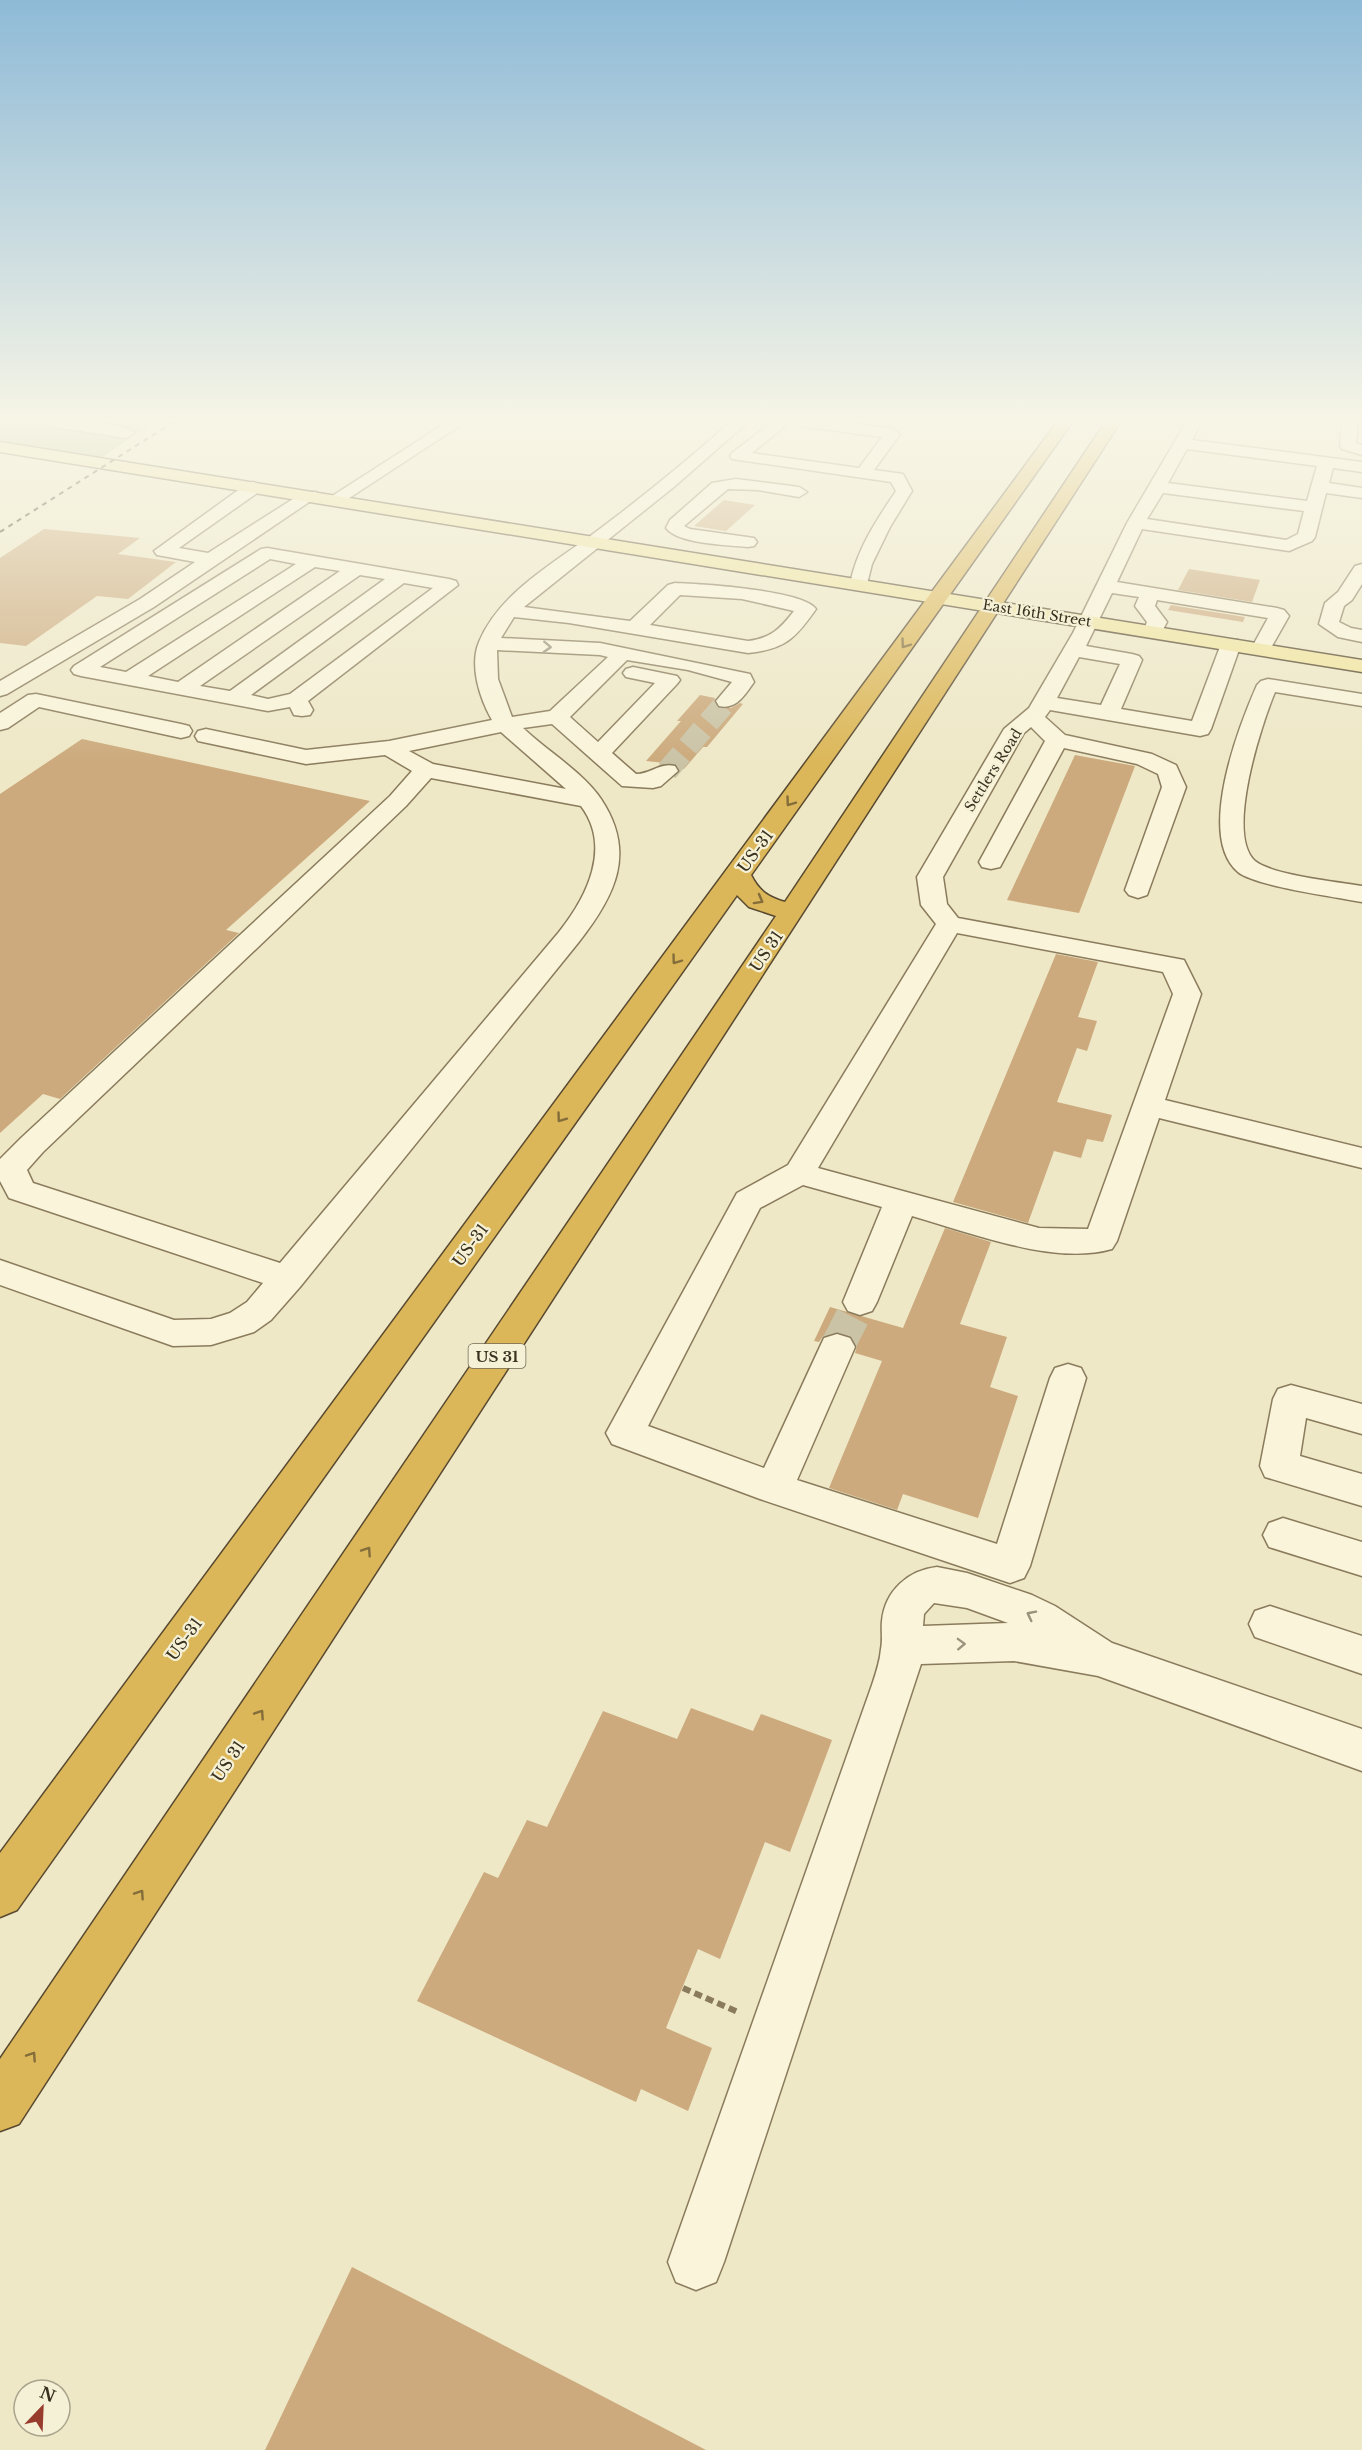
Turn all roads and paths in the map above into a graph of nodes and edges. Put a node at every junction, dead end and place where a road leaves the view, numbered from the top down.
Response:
1 (186, 535) edge
2 (248, 535) edge
3 (554, 535) edge
4 (603, 535) edge
5 (696, 535) edge
6 (877, 535) edge
7 (984, 535) edge
8 (1038, 535) edge
9 (1130, 535) edge
10 (1196, 535) edge
11 (1306, 535) edge
12 (595, 542) junction
13 (748, 542) dead end
14 (211, 559) junction
15 (312, 561) junction
16 (356, 569) junction
17 (1362, 570) edge
18 (400, 576) junction
19 (859, 584) junction
20 (1105, 586) junction
21 (1151, 593) junction
22 (939, 597) junction
23 (991, 606) junction
24 (509, 611) junction
25 (1088, 621) junction
26 (636, 627) junction
27 (1153, 631) junction
28 (1354, 634) edge
29 (489, 644) junction
30 (1231, 644) junction
31 (1261, 649) junction
32 (1073, 650) junction
33 (615, 661) junction
34 (1340, 662) junction
35 (1362, 666) edge
36 (130, 680) junction
37 (182, 689) junction
38 (0, 690) edge
39 (233, 699) junction
40 (1362, 700) edge
41 (728, 701) tunnel mouth
42 (1038, 709) junction
43 (1108, 713) junction
44 (309, 717) junction
45 (557, 717) junction
46 (0, 723) edge
47 (506, 724) junction
48 (181, 731) dead end
49 (206, 736) dead end
50 (1057, 740) junction
51 (388, 748) junction
52 (334, 754) junction
53 (599, 754) junction
54 (426, 770) junction
55 (667, 771) tunnel mouth
56 (591, 801) junction
57 (991, 862) dead end
58 (738, 874) junction
59 (1137, 890) dead end
60 (1362, 894) edge
61 (792, 912) junction
62 (942, 914) junction
63 (1148, 1106) junction
64 (1362, 1158) edge
65 (799, 1173) junction
66 (901, 1202) junction
67 (0, 1272) edge
68 (288, 1278) junction
69 (860, 1302) tunnel mouth
70 (837, 1347) tunnel mouth
71 (1068, 1378) dead end
72 (1362, 1419) edge
73 (774, 1488) junction
74 (1362, 1490) edge
75 (1283, 1535) dead end
76 (1362, 1559) edge
77 (1270, 1624) dead end
78 (902, 1633) junction
79 (1362, 1655) edge
80 (1098, 1658) junction
81 (1362, 1750) edge
82 (0, 1893) edge
83 (682, 1988) dead end
84 (743, 2014) dead end
85 (0, 2105) edge
86 (696, 2262) dead end

1 - 14 street
2 - 14 street
3 - 12 main road, East 16th Street
4 - 12 street
5 - 13 street
6 - 19 street
7 - 22 highway, US-31
8 - 23 highway, US 31
9 - 20 street, Settlers Road
10 - 11 street
12 - 19 main road, East 16th Street
12 - 24 street
14 - 38 street
15 - 16 street
15 - 36 street
15 - 36 street
16 - 18 street
16 - 37 street
17 - 28 street
18 - 39 street
18 - 44 street
19 - 22 main road, East 16th Street
20 - 21 street
20 - 25 street, Settlers Road
21 - 27 street
21 - 31 street
22 - 23 main road, East 16th Street
22 -> 58 highway, US-31
23 - 25 main road, East 16th Street
23 - 61 highway, US 31 / US 31
24 - 26 street
24 - 29 street
25 - 27 main road, East 16th Street
25 - 32 street, Settlers Road
26 - 26 street
27 - 30 main road, East 16th Street
28 - 34 street
29 -> 33 street
29 - 47 street
30 - 31 main road, East 16th Street
30 - 43 street
31 - 34 main road, East 16th Street
32 - 42 street, Settlers Road
32 - 43 street
33 - 41 street
33 - 45 street
33 - 53 street
34 - 35 main road, East 16th Street
36 - 37 street
37 - 39 street
39 - 44 street
40 - 60 street
42 - 43 street
42 - 50 street
42 - 62 street, Settlers Road
44 - 52 street
45 - 47 street
45 - 53 street
46 - 48 street
47 - 51 street
47 - 56 street
49 - 52 street
50 - 57 street
50 - 59 street
51 - 52 street
51 - 54 street
53 - 55 street
54 - 56 street
54 - 68 street
56 - 68 street
58 -> 61 highway
58 -> 82 highway, US-31
85 -> 61 highway, US 31 / US 31
62 - 63 street
62 - 65 street
63 - 64 street
63 - 66 street
65 - 66 street
65 - 73 street
66 - 69 street
67 - 68 street
70 - 73 street
71 - 73 street
72 - 74 street
75 - 76 street
77 - 79 street
78 -> 80 street
80 -> 78 street
78 - 86 street
80 - 81 street
83 - 84 path

